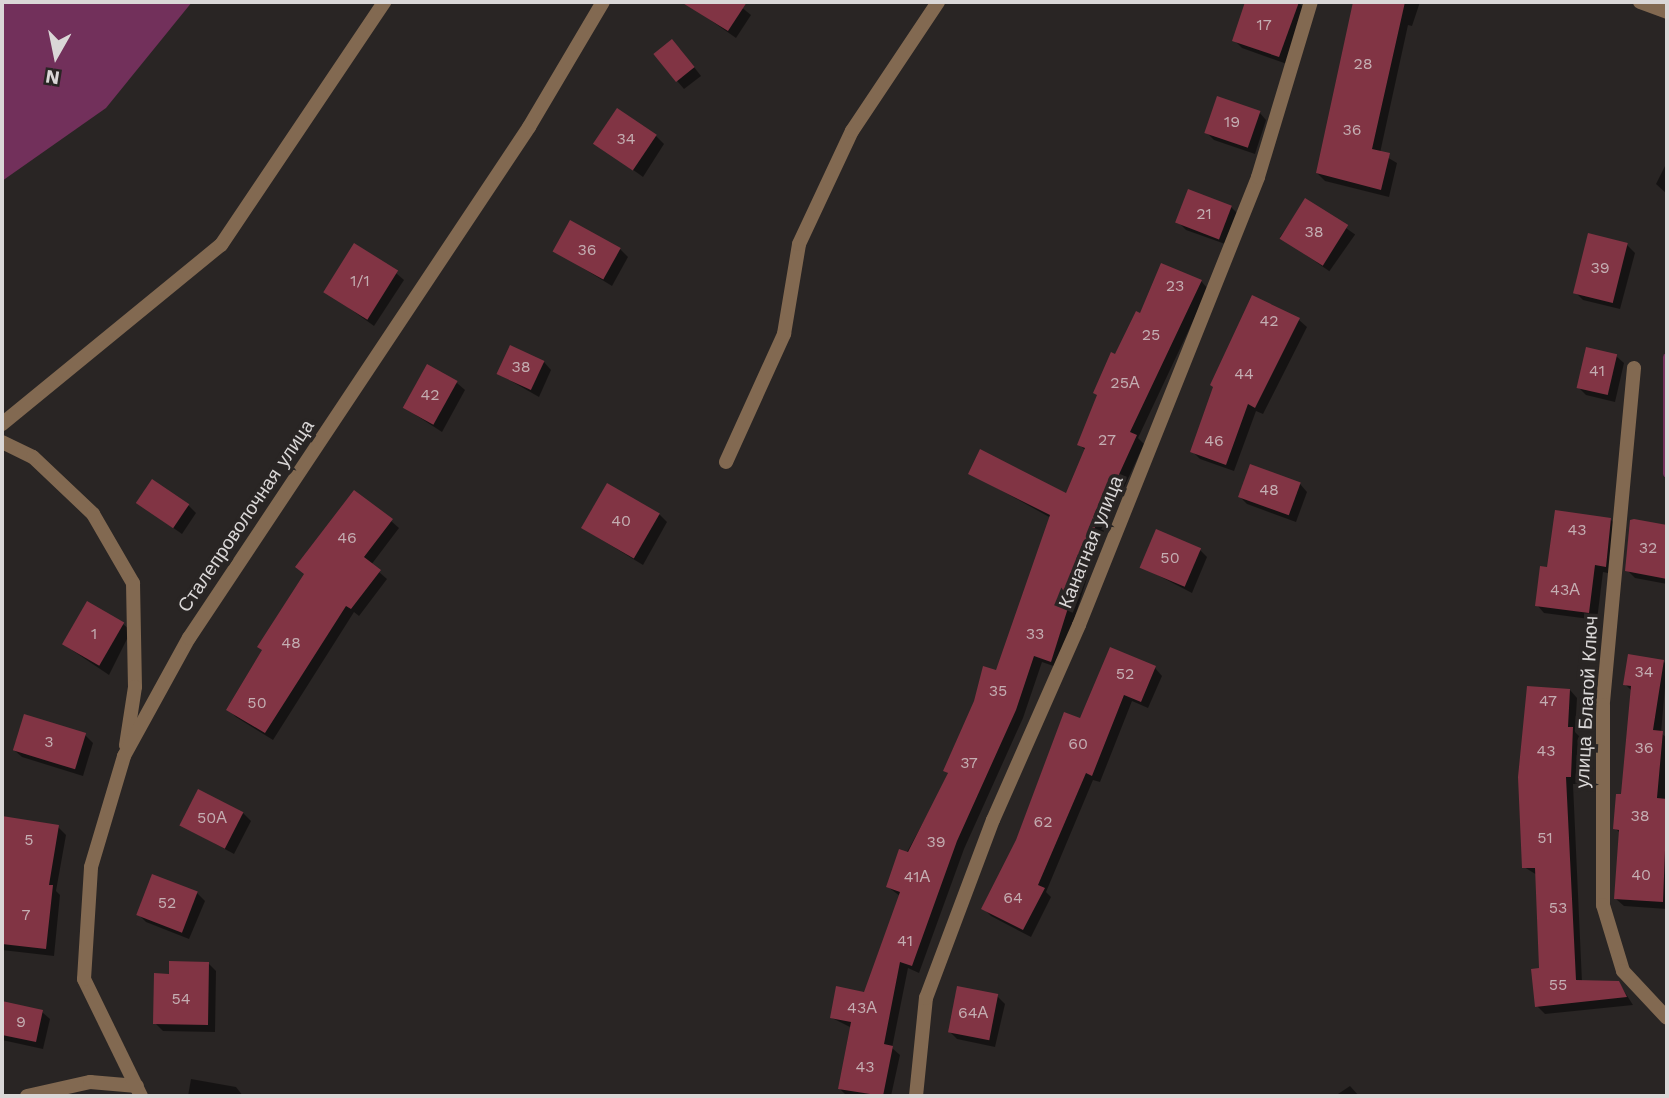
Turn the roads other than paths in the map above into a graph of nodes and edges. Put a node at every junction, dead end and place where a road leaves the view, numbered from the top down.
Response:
1 (384, 2) edge
2 (603, 2) edge
3 (938, 2) edge
4 (1311, 2) edge
5 (1640, 2) edge
6 (1667, 12) edge
7 (1634, 368) dead end
8 (2, 424) edge
9 (2, 442) edge
10 (726, 462) dead end
11 (124, 757) junction
12 (1667, 1018) edge
13 (139, 1091) edge
14 (27, 1096) edge
15 (916, 1096) edge

1 - 8 street
2 - 11 street, Сталепроволочная улица
3 - 10 street
4 - 15 street, Канатная улица
5 - 6 street
7 - 12 street, улица Благой Ключ
9 - 11 street
11 - 13 street, Сталепроволочная улица
13 - 14 street

